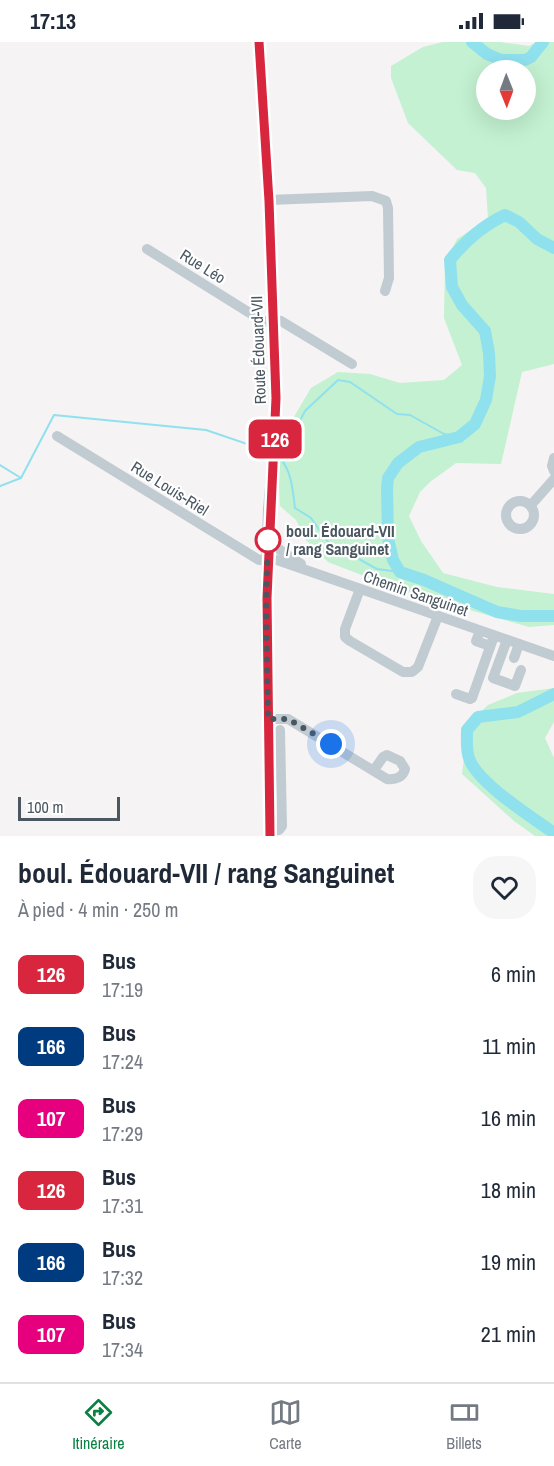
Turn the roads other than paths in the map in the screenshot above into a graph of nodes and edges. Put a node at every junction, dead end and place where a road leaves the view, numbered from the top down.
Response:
1 (259, 42) edge
2 (269, 201) junction
3 (147, 249) dead end
4 (385, 291) dead end
5 (274, 322) junction
6 (352, 364) dead end
7 (57, 436) dead end
8 (554, 458) edge
9 (554, 471) edge
10 (554, 478) edge
11 (531, 505) dead end
12 (268, 535) junction
13 (268, 560) junction
14 (311, 572) junction
15 (360, 589) junction
16 (438, 616) junction
17 (507, 640) junction
18 (492, 641) junction
19 (519, 644) junction
20 (554, 656) edge
21 (514, 658) dead end
22 (522, 670) dead end
23 (456, 694) dead end
24 (272, 726) junction
25 (304, 728) junction
26 (374, 770) dead end
27 (270, 833) edge

1 - 2 main road, Route Édouard-VII
2 - 4 street
2 - 5 main road, Route Édouard-VII
3 - 5 street, Rue Léo
5 - 6 street, Rue Léo
5 - 12 main road, Route Édouard-VII
7 - 13 street, Rue Louis-Riel
8 - 9 street
10 - 11 street
12 - 13 main road, Route Édouard-VII
12 - 14 street
13 - 14 street, Chemin Sanguinet
13 - 24 main road, Route Édouard-VII
14 - 15 street, Chemin Sanguinet
15 - 16 street, Chemin Sanguinet
15 - 16 street
16 - 18 street, Chemin Sanguinet
17 - 18 street, Chemin Sanguinet
17 - 19 street, Chemin Sanguinet
17 - 22 street
18 - 23 street
19 - 20 street, Chemin Sanguinet
19 - 21 street
24 - 25 street
24 - 25 street
24 - 27 main road, Route Édouard-VII
25 - 26 street

